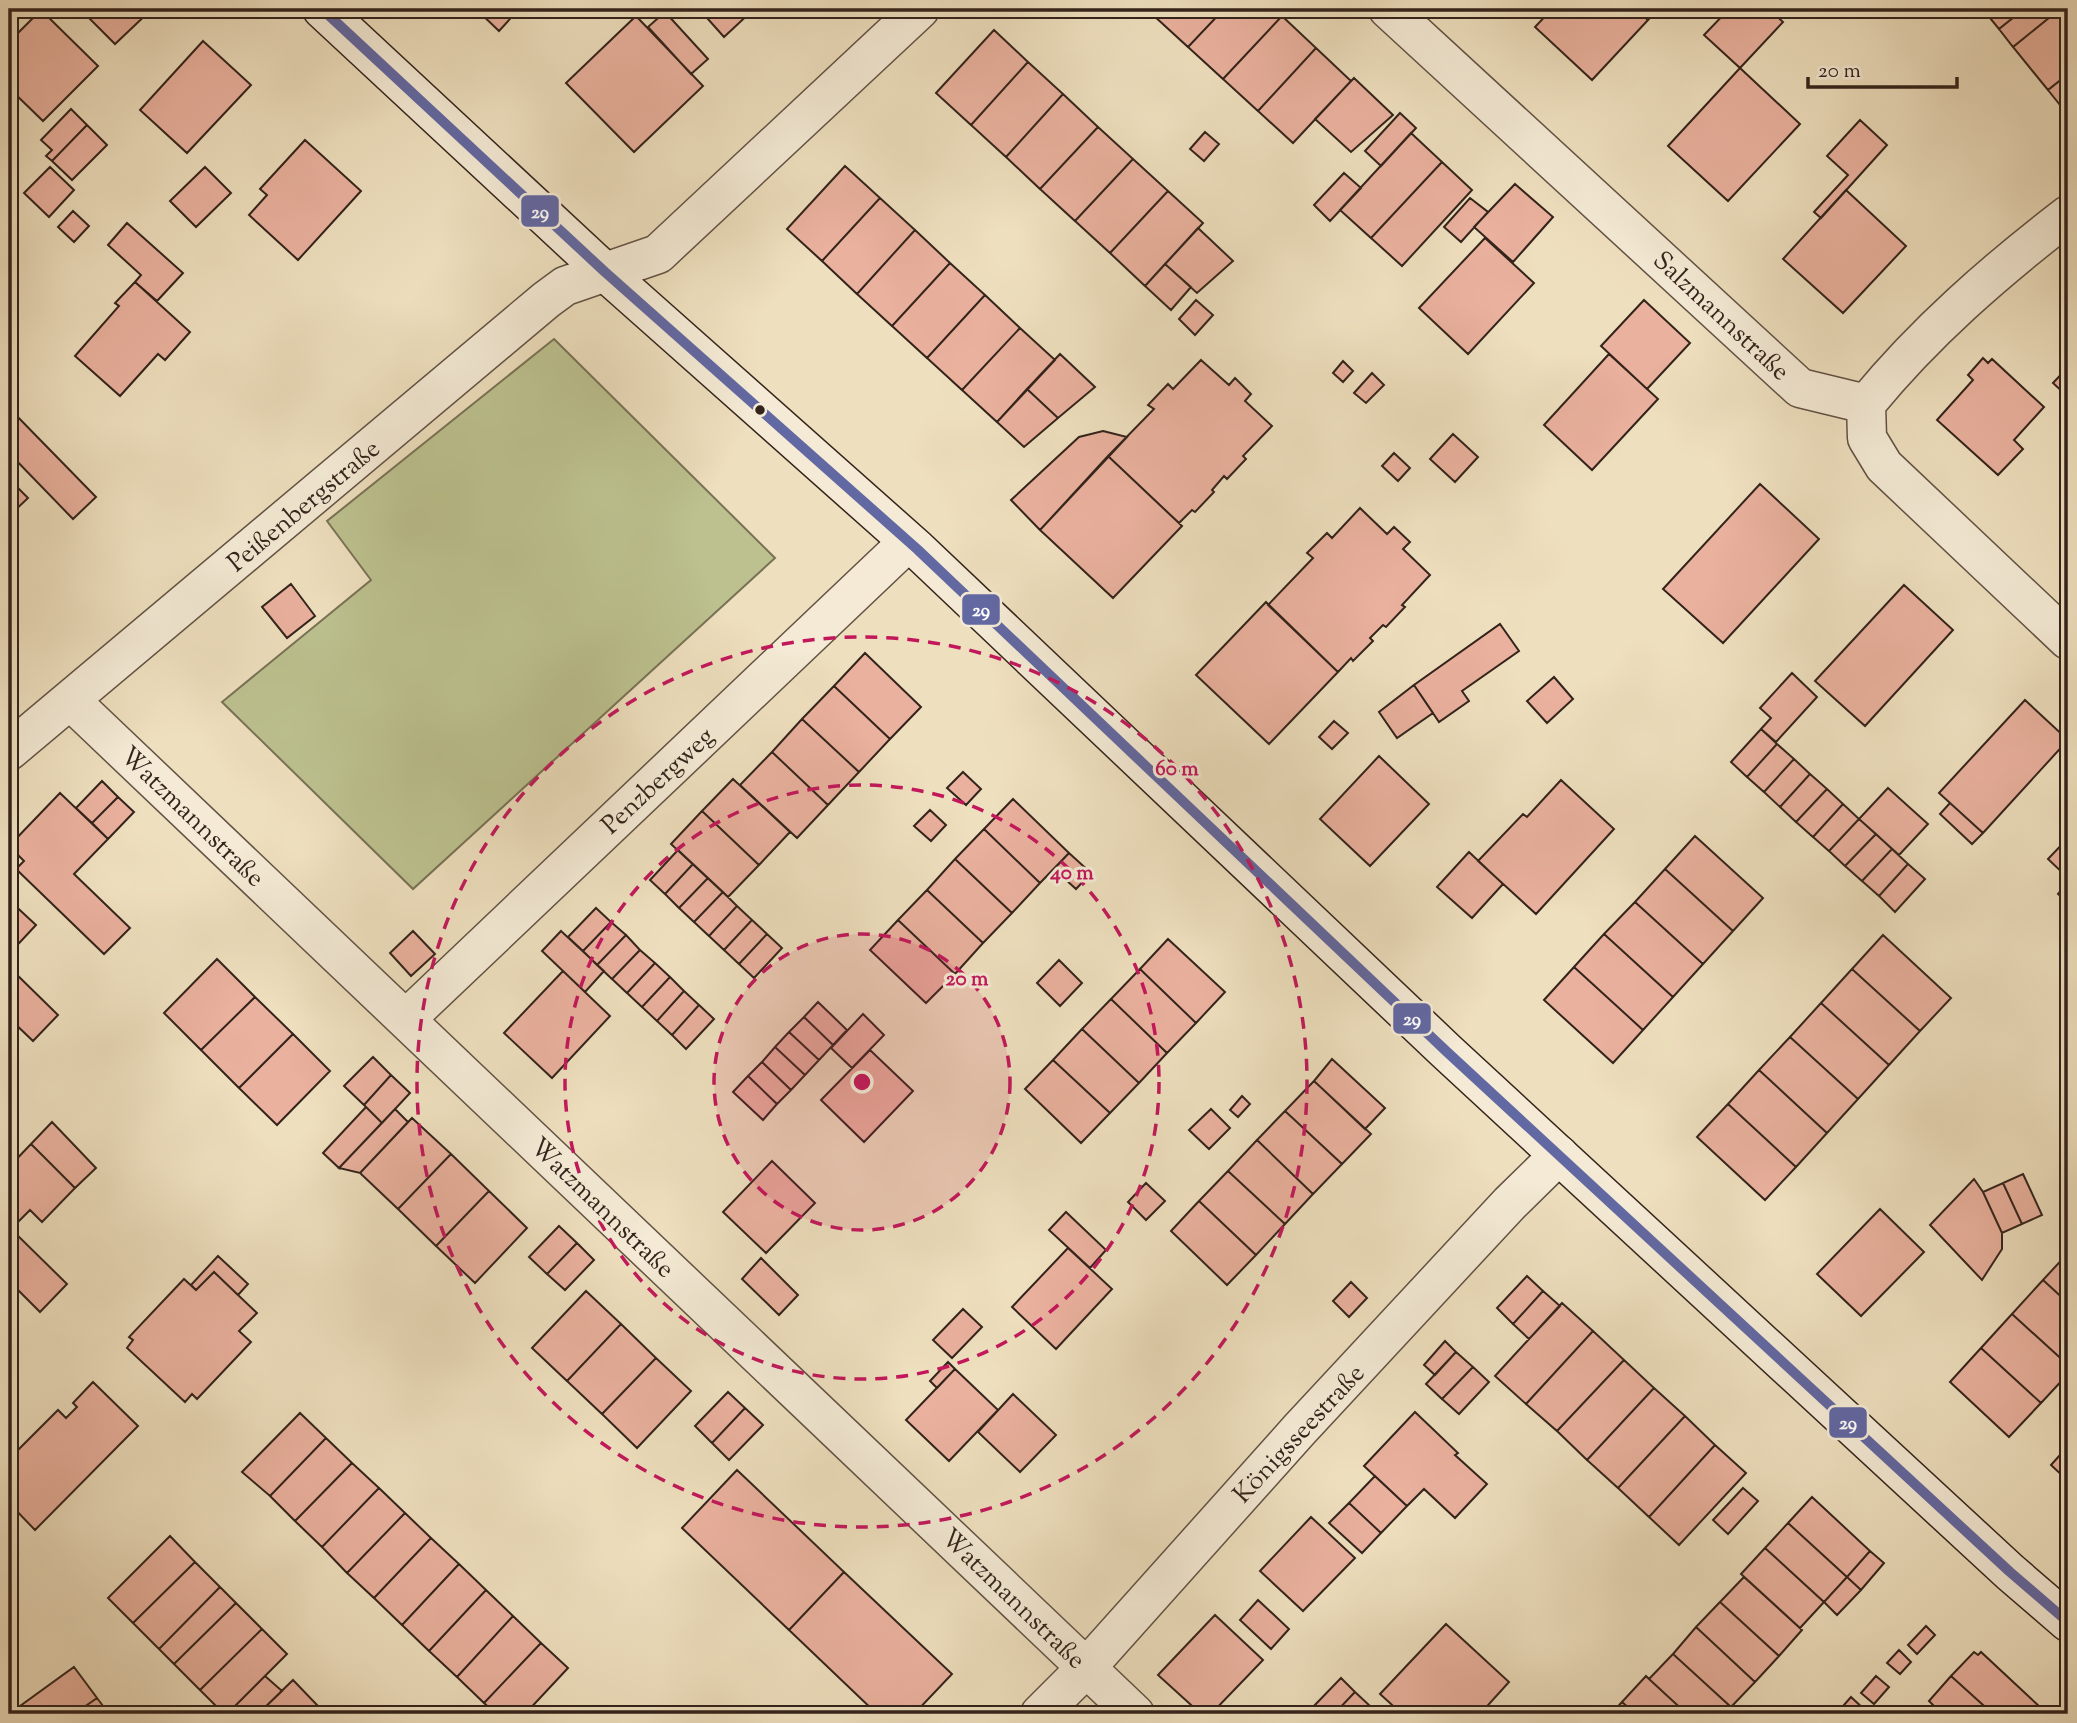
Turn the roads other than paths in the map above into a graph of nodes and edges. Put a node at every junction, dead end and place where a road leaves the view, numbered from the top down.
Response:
1 (322, 9) edge
2 (920, 9) edge
3 (1388, 9) edge
4 (2068, 215) edge
5 (605, 272) junction
6 (1866, 404) junction
7 (908, 542) junction
8 (2068, 640) edge
9 (71, 701) junction
10 (9, 751) edge
11 (406, 1019) junction
12 (1559, 1155) junction
13 (2068, 1622) edge
14 (1086, 1668) junction
15 (1040, 1714) edge
16 (1135, 1714) edge

1 - 5 street
2 - 5 street, Peißenbergstraße
3 - 6 street, Salzmannstraße
4 - 6 street
5 - 7 street
5 - 9 street, Peißenbergstraße
6 - 8 street
7 - 11 street, Penzbergweg
7 - 12 street
9 - 10 street, Peißenbergstraße
9 - 11 street, Watzmannstraße
11 - 14 street, Watzmannstraße
12 - 13 street
12 - 14 street, Königsseestraße
14 - 15 street, Königsseestraße
14 - 16 street, Watzmannstraße

